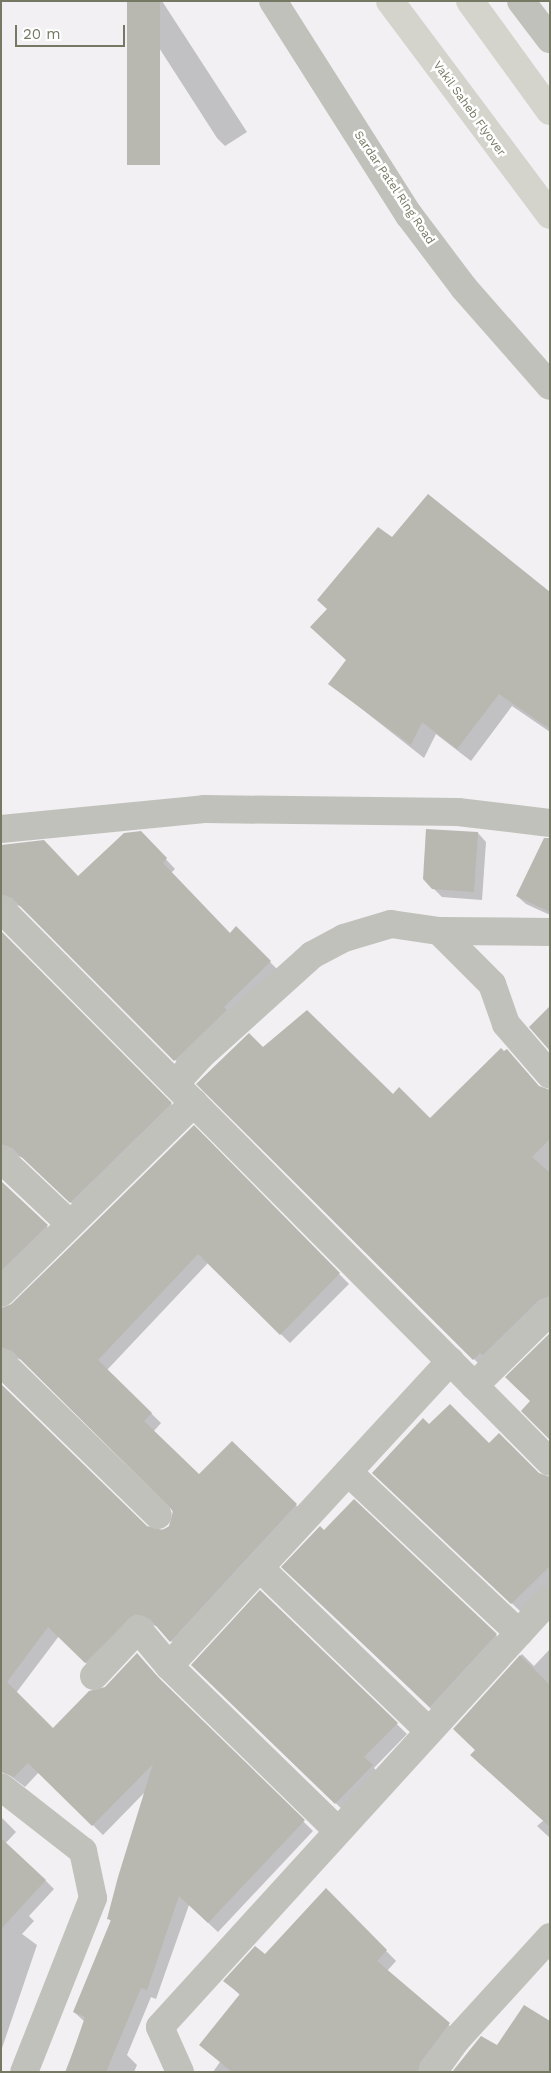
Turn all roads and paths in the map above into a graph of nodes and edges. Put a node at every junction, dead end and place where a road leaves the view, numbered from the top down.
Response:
1 (273, 1) edge
2 (390, 1) edge
3 (470, 1) edge
4 (521, 1) edge
5 (550, 39) edge
6 (550, 111) edge
7 (550, 215) edge
8 (550, 386) edge
9 (550, 823) edge
10 (1, 829) edge
11 (1, 909) edge
12 (439, 931) junction
13 (550, 932) edge
14 (550, 1076) edge
15 (176, 1084) junction
16 (194, 1103) junction
17 (1, 1159) edge
18 (70, 1224) junction
19 (1, 1293) edge
20 (550, 1311) edge
21 (450, 1361) junction
22 (1, 1362) edge
23 (474, 1386) junction
24 (550, 1462) edge
25 (348, 1472) junction
26 (158, 1515) dead end
27 (260, 1568) junction
28 (550, 1599) edge
29 (519, 1633) junction
30 (169, 1666) junction
31 (94, 1676) dead end
32 (429, 1731) junction
33 (1, 1787) edge
34 (337, 1830) junction
35 (550, 1937) edge
36 (24, 2072) edge
37 (180, 2072) edge
38 (433, 2072) edge

1 - 8 street, Sardar Patel Ring Road
2 - 7 highway, Vakil Saheb Flyover
3 - 6 highway
4 - 5 street
9 - 10 street
11 - 15 street
12 - 13 street
12 - 14 street
12 - 15 street
15 - 16 street
16 - 18 street
16 - 21 street
17 - 18 street
18 - 19 street
20 - 23 street
21 - 23 street
21 - 25 street
22 - 26 street
23 - 24 street
25 - 27 street
25 - 29 street
27 - 30 street
27 - 32 street
28 - 29 street
29 - 32 street
30 - 31 street
30 - 34 street
32 - 34 street
33 - 36 street
34 - 37 street
35 - 38 street

